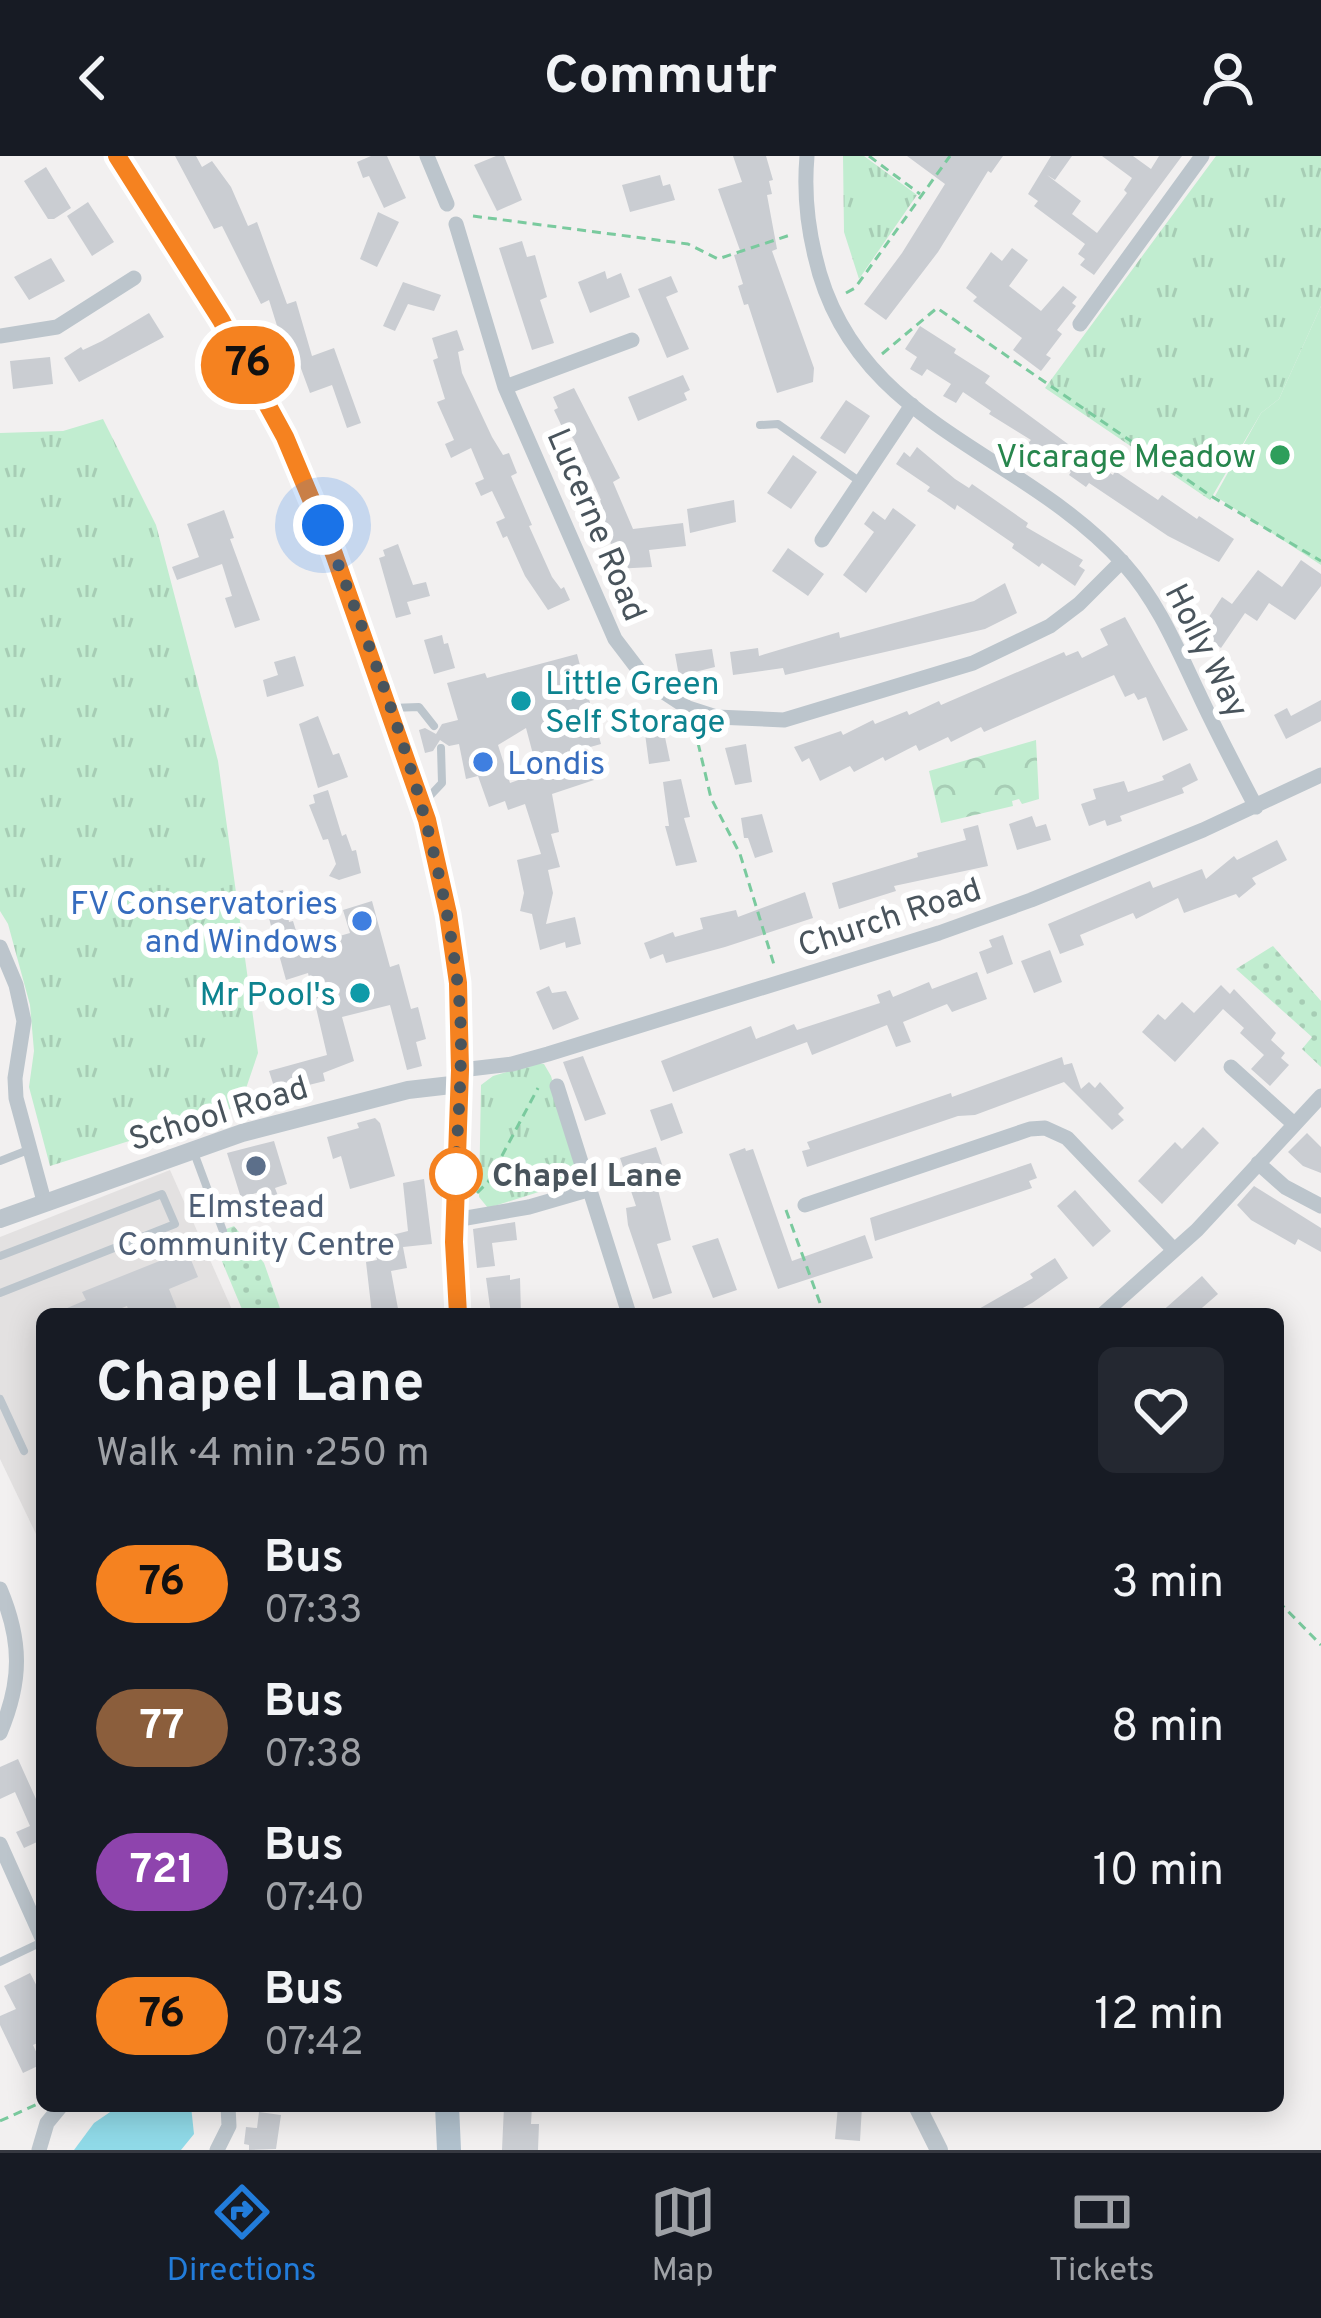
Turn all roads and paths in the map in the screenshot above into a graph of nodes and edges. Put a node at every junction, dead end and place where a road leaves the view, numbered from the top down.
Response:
1 (117, 156) edge
2 (428, 156) edge
3 (807, 156) edge
4 (868, 156) edge
5 (950, 156) edge
6 (1202, 156) edge
7 (922, 196) junction
8 (447, 204) dead end
9 (475, 216) dead end
10 (456, 224) dead end
11 (809, 229) junction
12 (134, 278) dead end
13 (829, 302) junction
14 (1080, 324) dead end
15 (0, 336) edge
16 (632, 340) dead end
17 (867, 367) junction
18 (505, 387) junction
19 (912, 405) junction
20 (760, 424) dead end
21 (860, 482) junction
22 (822, 540) dead end
23 (1122, 561) junction
24 (1321, 561) edge
25 (390, 708) junction
26 (702, 715) junction
27 (434, 726) dead end
28 (441, 748) dead end
29 (1321, 775) edge
30 (422, 803) junction
31 (1256, 807) junction
32 (0, 947) edge
33 (779, 982) junction
34 (8, 988) edge
35 (1232, 1067) dead end
36 (460, 1077) junction
37 (552, 1080) joint
38 (1321, 1096) edge
39 (1294, 1124) junction
40 (193, 1149) junction
41 (29, 1150) junction
42 (0, 1161) edge
43 (1258, 1162) junction
44 (591, 1189) junction
45 (476, 1196) dead end
46 (44, 1201) junction
47 (805, 1205) joint
48 (1321, 1206) edge
49 (0, 1219) edge
50 (455, 1220) junction
51 (223, 1231) dead end
52 (1174, 1250) junction
53 (0, 1256) edge
54 (0, 1293) edge
55 (458, 1308) edge
56 (627, 1308) edge
57 (822, 1308) edge
58 (1110, 1308) edge
59 (0, 1399) edge
60 (24, 1451) dead end
61 (0, 1589) edge
62 (1284, 1607) edge
63 (1321, 1645) edge
64 (0, 1733) edge
65 (0, 1844) edge
66 (36, 1926) edge
67 (36, 1943) edge
68 (0, 1962) edge
69 (36, 2105) edge
70 (56, 2112) edge
71 (229, 2112) edge
72 (448, 2112) edge
73 (920, 2112) edge
74 (0, 2121) edge
75 (39, 2150) edge
76 (217, 2150) edge
77 (449, 2150) edge
78 (940, 2150) edge

1 - 25 main road
2 - 8 street
3 - 11 street, Holly Way
4 - 7 path
5 - 7 path
6 - 14 street
7 - 13 path
9 - 11 path
10 - 18 street, Lucerne Road
11 - 13 street, Holly Way
12 - 15 street
13 - 17 street, Holly Way
16 - 18 street
17 - 19 street, Holly Way
17 - 24 path
18 - 26 street, Lucerne Road
19 - 21 street
19 - 23 street, Holly Way
20 - 21 lane
21 - 22 street
23 - 26 street, Lucerne Road
23 - 31 street, Holly Way
25 - 27 lane
25 - 30 main road
26 - 33 path
28 - 30 lane
29 - 31 street, Church Road
30 - 36 main road
31 - 33 street, Church Road
32 - 34 street
33 - 36 street, Church Road
34 - 41 street
35 - 39 street
36 - 40 street, School Road
36 - 50 main road
37 - 44 street
37 - 45 path
38 - 39 street
39 - 43 street
40 - 46 street, School Road
40 - 51 lane
41 - 42 lane
41 - 46 street
43 - 48 street
43 - 52 street
44 - 50 street
44 - 56 street
46 - 49 street, School Road
47 - 52 street
47 - 57 path
50 - 55 main road
52 - 58 street
53 - 54 lane
59 - 60 lane
61 - 64 street
62 - 63 path
65 - 66 street
67 - 68 lane
69 - 74 path
70 - 75 street
71 - 76 street
72 - 77 main road
73 - 78 street

